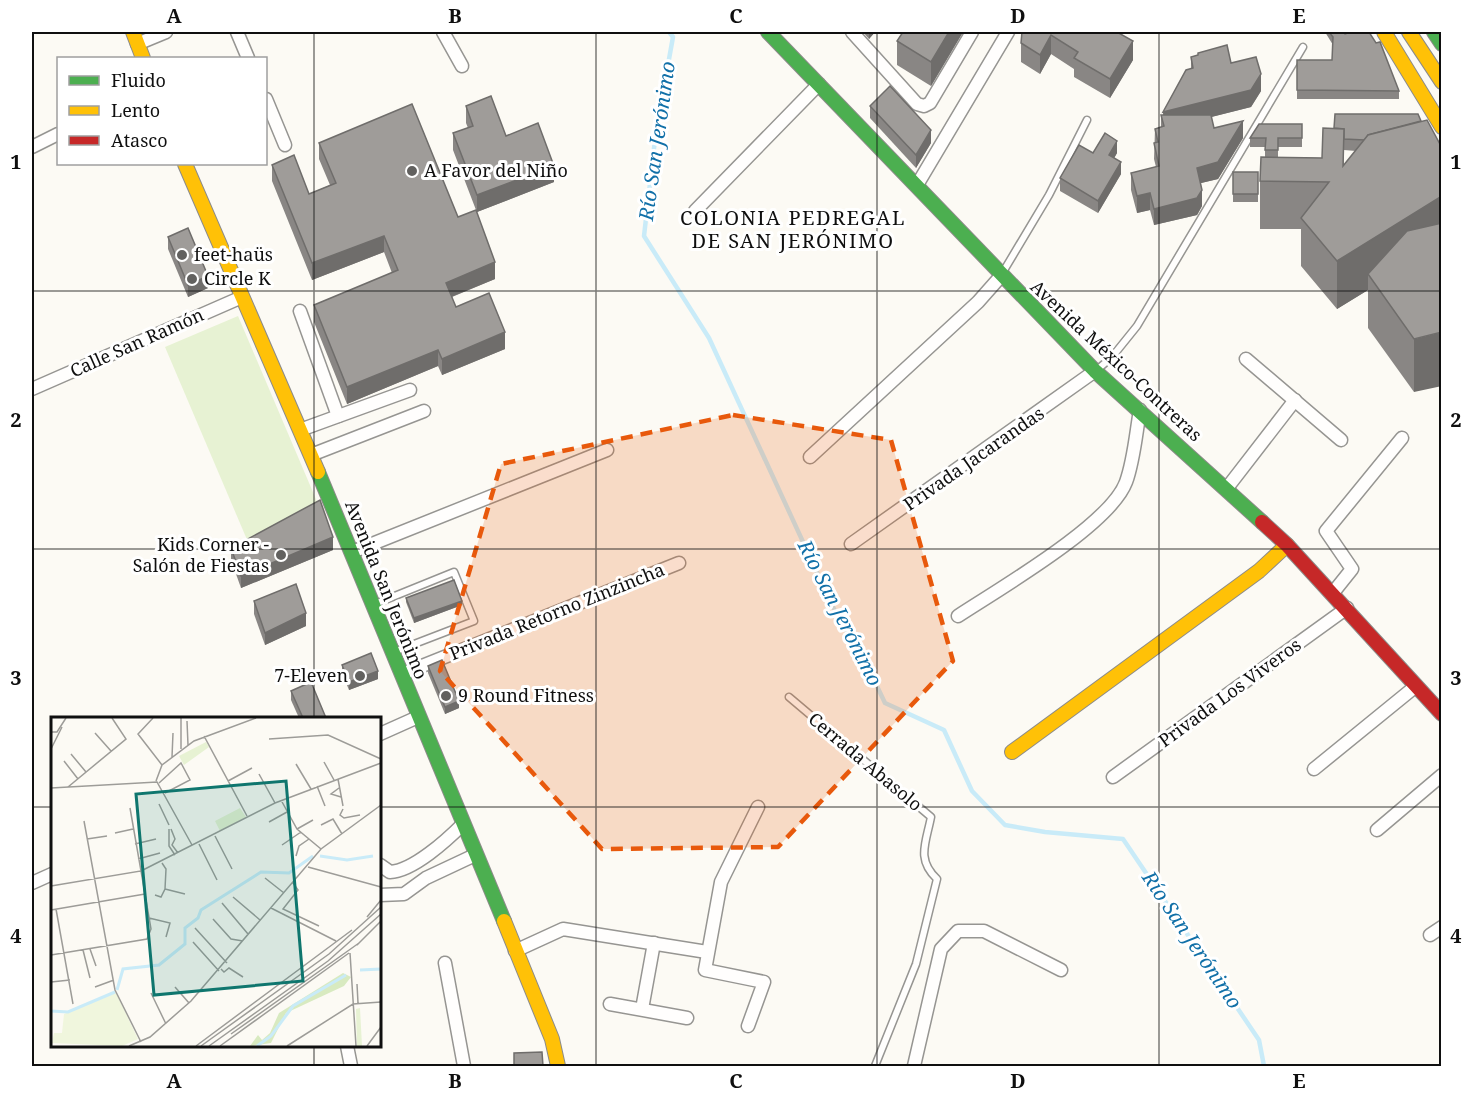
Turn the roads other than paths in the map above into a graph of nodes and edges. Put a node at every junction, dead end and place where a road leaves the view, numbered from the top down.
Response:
1 (166, 32) edge
2 (237, 32) edge
3 (443, 32) edge
4 (768, 32) edge
5 (852, 32) edge
6 (972, 32) edge
7 (1008, 32) edge
8 (1384, 32) edge
9 (1409, 32) edge
10 (1434, 32) edge
11 (136, 38) edge
12 (1442, 44) edge
13 (1303, 47) dead end
14 (143, 57) edge
15 (248, 57) edge
16 (462, 66) dead end
17 (1442, 82) edge
18 (819, 84) junction
19 (267, 101) edge
20 (1087, 120) dead end
21 (1442, 127) edge
22 (57, 134) edge
23 (285, 145) dead end
24 (32, 147) edge
25 (185, 165) edge
26 (917, 185) junction
27 (695, 211) dead end
28 (1001, 276) junction
29 (242, 297) junction
30 (300, 311) dead end
31 (1246, 359) dead end
32 (1095, 371) junction
33 (32, 389) edge
34 (410, 390) dead end
35 (1295, 400) junction
36 (1140, 410) junction
37 (423, 411) dead end
38 (338, 416) junction
39 (300, 430) junction
40 (1402, 438) dead end
41 (1341, 440) dead end
42 (606, 450) dead end
43 (311, 455) junction
44 (810, 457) dead end
45 (1227, 488) junction
46 (851, 544) dead end
47 (1287, 545) junction
48 (351, 552) junction
49 (679, 563) dead end
50 (1332, 594) junction
51 (373, 604) junction
52 (1347, 608) junction
53 (958, 616) dead end
54 (393, 653) junction
55 (402, 674) junction
56 (1416, 686) junction
57 (789, 697) dead end
58 (1442, 714) edge
59 (418, 717) junction
60 (381, 734) edge
61 (1012, 752) dead end
62 (1314, 769) dead end
63 (1442, 775) edge
64 (1113, 777) dead end
65 (758, 807) dead end
66 (463, 824) junction
67 (1377, 830) dead end
68 (476, 855) junction
69 (381, 866) edge
70 (51, 874) edge
71 (32, 883) edge
72 (381, 895) edge
73 (1442, 927) edge
74 (1430, 935) dead end
75 (654, 943) junction
76 (515, 951) junction
77 (707, 952) junction
78 (444, 963) dead end
79 (1061, 970) dead end
80 (610, 1004) dead end
81 (642, 1010) junction
82 (687, 1018) dead end
83 (748, 1026) dead end
84 (347, 1047) edge
85 (351, 1066) edge
86 (464, 1066) edge
87 (558, 1066) edge
88 (875, 1066) edge
89 (914, 1066) edge

1 - 11 street
2 - 15 street
3 - 16 street
4 - 18 main road, Avenida México-Contreras
5 - 6 street
7 - 26 street
8 - 21 main road
9 - 17 main road
10 - 12 main road
11 - 14 main road
13 - 32 lane
18 - 26 main road, Avenida México-Contreras
18 - 27 street
19 - 23 street
20 - 28 lane
22 - 24 street
25 - 29 main road, Avenida San Jerónimo
26 - 28 main road, Avenida México-Contreras
28 - 32 main road, Avenida México-Contreras
28 - 44 street
29 - 33 street, Calle San Ramón
29 - 39 main road, Avenida San Jerónimo
30 - 38 street
31 - 35 street
32 - 36 main road, Avenida México-Contreras
32 - 46 street, Privada Jacarandas
34 - 38 street
35 - 41 street
35 - 45 street
36 - 45 main road, Avenida México-Contreras
36 - 53 street
37 - 43 street
38 - 39 street
39 - 43 main road, Avenida San Jerónimo
40 - 50 street
42 - 48 street
43 - 48 main road, Avenida San Jerónimo
45 - 47 main road, Avenida México-Contreras
47 - 50 main road, Avenida México-Contreras
47 - 61 main road
48 - 51 main road, Avenida San Jerónimo
49 - 55 street, Privada Retorno Zinzincha
50 - 52 main road, Avenida México-Contreras
51 - 54 main road, Avenida San Jerónimo
51 - 54 lane
52 - 56 main road, Avenida México-Contreras
52 - 64 street, Privada Los Viveros
54 - 55 main road, Avenida San Jerónimo
55 - 59 main road, Avenida San Jerónimo
56 - 58 main road, Avenida México-Contreras
56 - 62 street
57 - 88 lane, Cerrada Abasolo
59 - 60 street
59 - 66 main road, Avenida San Jerónimo
63 - 67 street
65 - 77 street
66 - 68 main road, Avenida San Jerónimo
66 - 69 street
68 - 72 street
68 - 76 main road, Avenida San Jerónimo
70 - 71 street
73 - 74 street
75 - 76 street
75 - 77 street
75 - 81 street
76 - 87 main road, Avenida San Jerónimo
77 - 83 street
78 - 86 street
79 - 89 street
80 - 81 street
81 - 82 street
84 - 85 street

